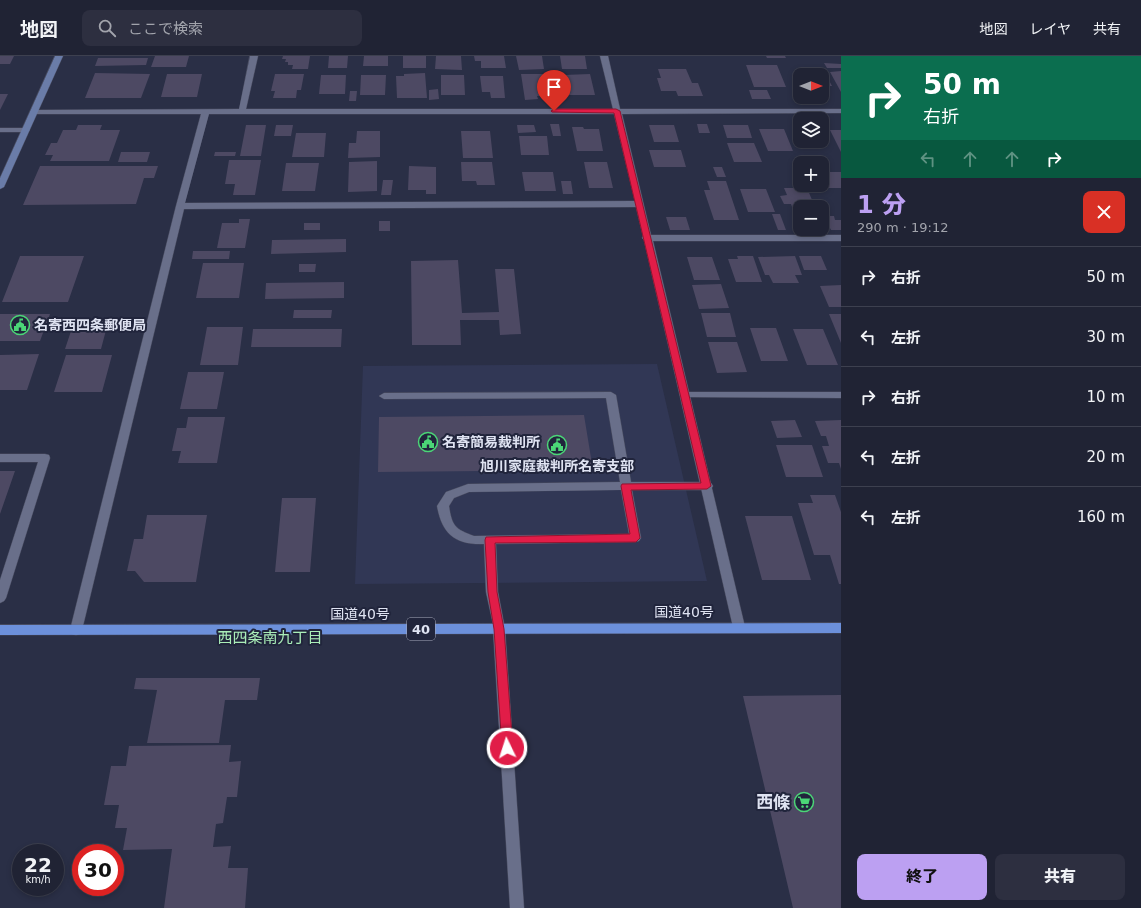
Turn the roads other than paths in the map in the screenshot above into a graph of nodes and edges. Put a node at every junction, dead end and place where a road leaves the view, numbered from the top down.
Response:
1 (59, 56) edge
2 (254, 56) edge
3 (604, 56) edge
4 (206, 111) junction
5 (242, 111) junction
6 (616, 111) junction
7 (841, 111) edge
8 (34, 112) junction
9 (0, 130) edge
10 (26, 130) junction
11 (0, 187) edge
12 (638, 204) junction
13 (180, 206) junction
14 (646, 238) junction
15 (841, 238) edge
16 (685, 395) junction
17 (841, 395) edge
18 (384, 396) dead end
19 (0, 458) edge
20 (626, 486) junction
21 (707, 486) junction
22 (490, 540) junction
23 (0, 598) edge
24 (739, 627) junction
25 (841, 628) edge
26 (499, 629) junction
27 (0, 630) edge
28 (76, 630) junction
29 (517, 908) edge

1 - 8 main road
2 - 5 street
3 - 6 street
4 - 5 street
4 - 8 street
4 - 13 street
5 - 6 street
6 - 7 street
6 - 12 street
8 - 10 main road
9 - 10 street
10 - 11 main road
12 - 13 street
12 - 14 street
13 - 28 street
14 - 15 street
14 - 16 street
16 - 17 street
16 - 21 street
18 - 20 street
19 - 23 street
20 - 21 street
20 - 22 street
20 - 22 street
21 - 24 street
22 - 26 street
24 - 25 highway, 国道40号 / 40
24 - 26 highway, 国道40号 / 40
26 - 28 highway, 国道40号 / 40
26 - 29 street
27 - 28 highway, 国道40号 / 40

